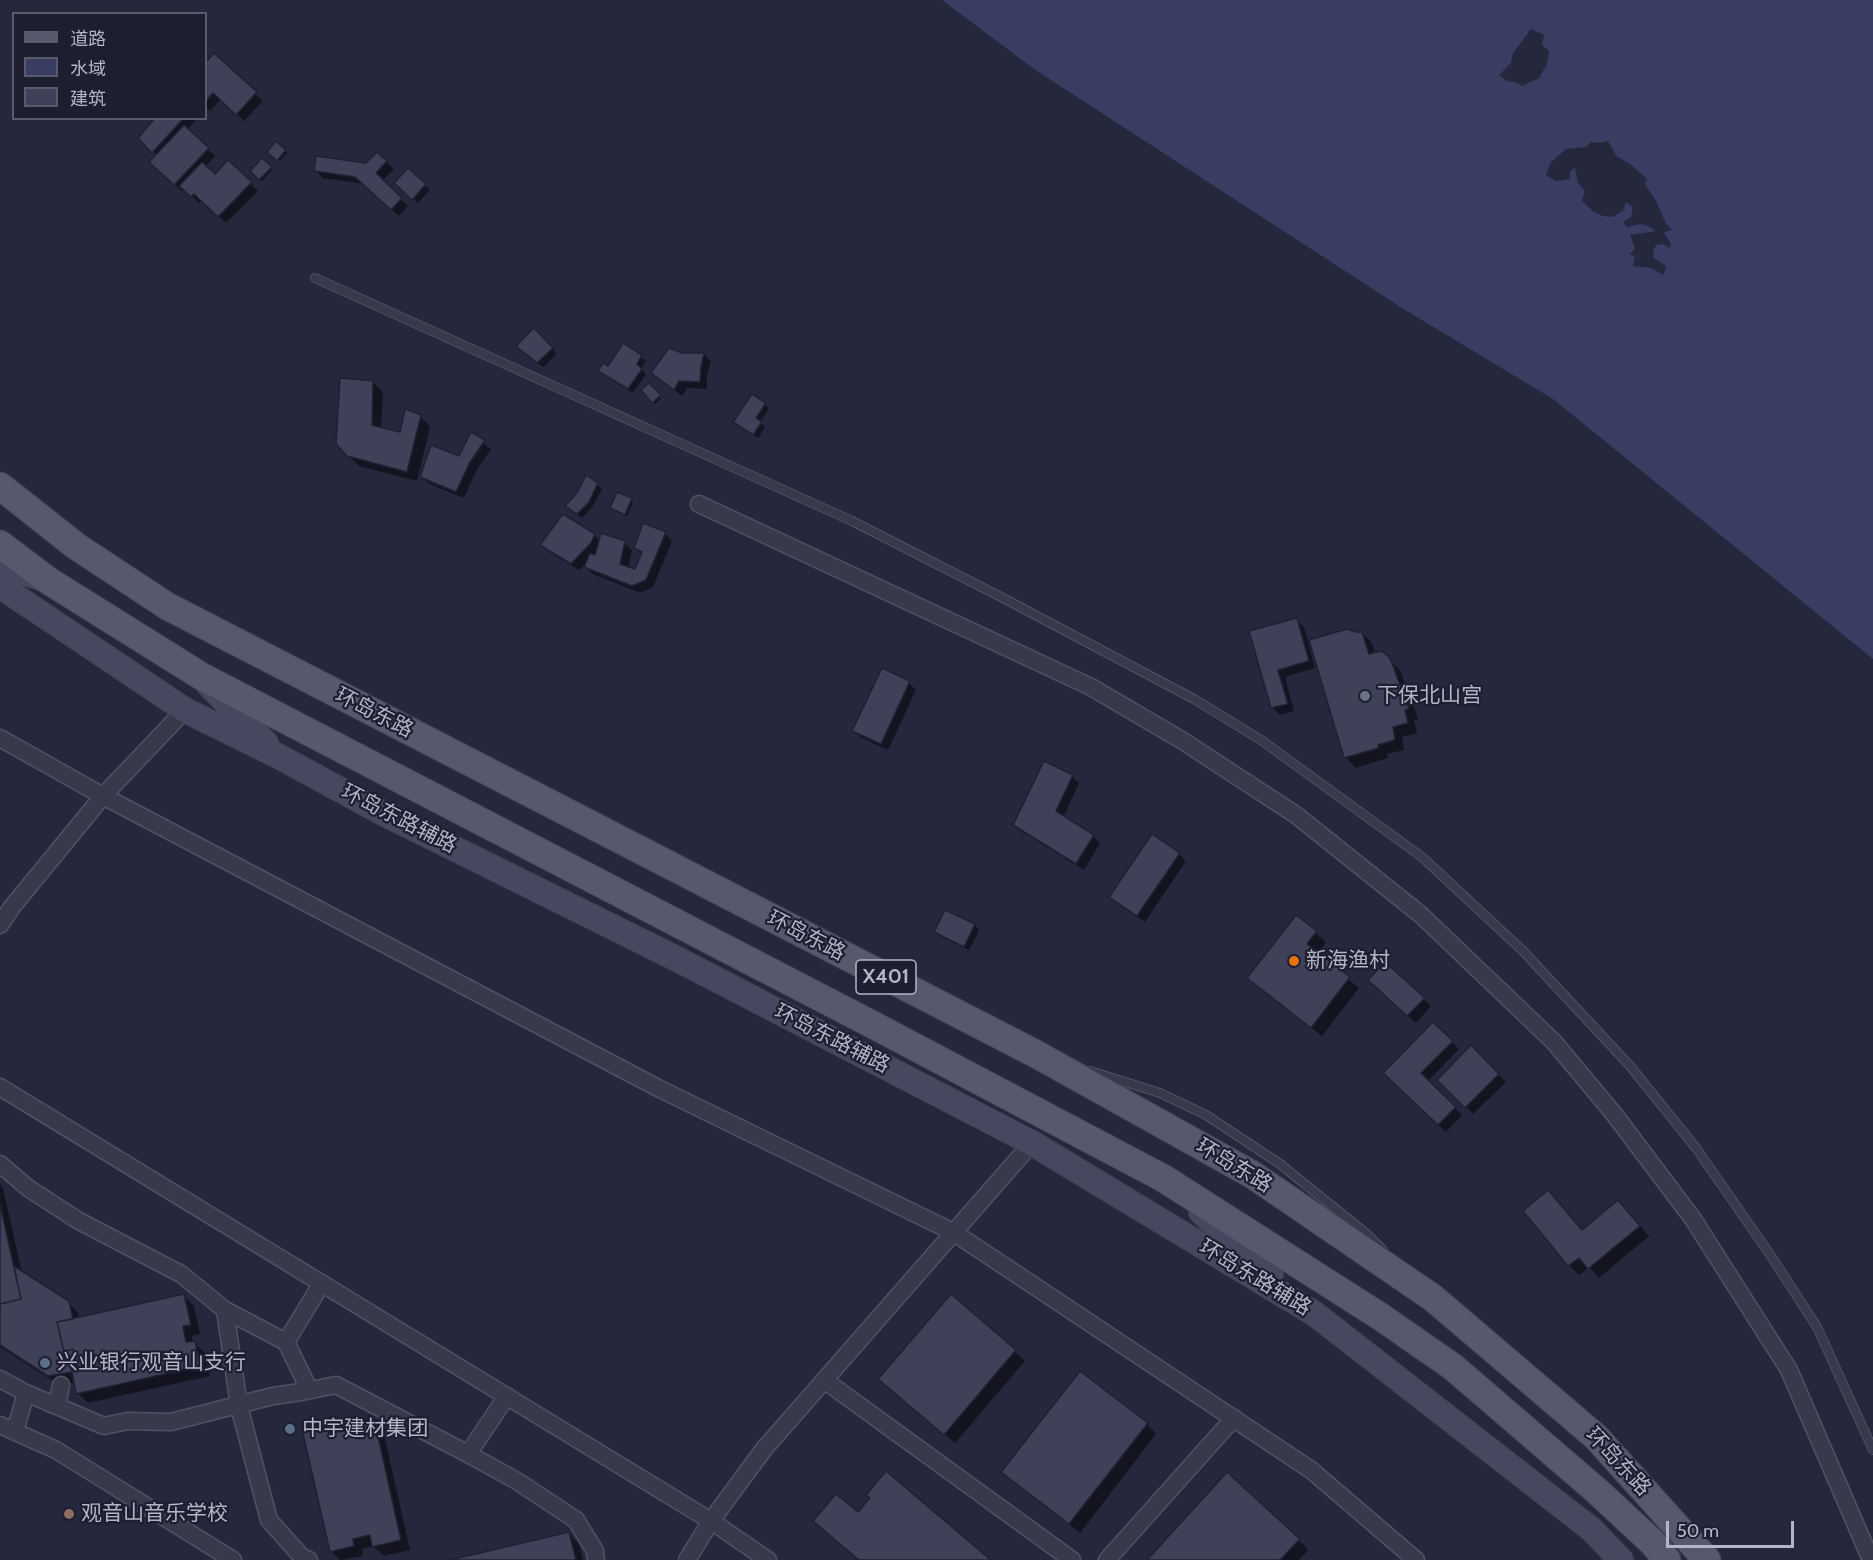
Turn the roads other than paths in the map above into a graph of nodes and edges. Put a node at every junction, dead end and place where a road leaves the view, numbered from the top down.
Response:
1 (315, 278) dead end
2 (0, 486) edge
3 (699, 504) dead end
4 (0, 544) edge
5 (0, 566) edge
6 (49, 581) junction
7 (0, 586) edge
8 (201, 676) junction
9 (185, 710) junction
10 (0, 738) edge
11 (278, 756) junction
12 (103, 796) junction
13 (0, 925) edge
14 (904, 1077) junction
15 (0, 1087) edge
16 (1019, 1102) junction
17 (1032, 1143) junction
18 (0, 1164) edge
19 (1163, 1178) junction
20 (953, 1232) junction
21 (322, 1283) junction
22 (225, 1310) junction
23 (1315, 1314) junction
24 (286, 1342) junction
25 (0, 1379) edge
26 (824, 1380) junction
27 (61, 1385) dead end
28 (301, 1392) junction
29 (27, 1393) junction
30 (507, 1396) junction
31 (239, 1406) junction
32 (1234, 1418) junction
33 (7, 1428) edge
34 (1873, 1450) edge
35 (468, 1454) junction
36 (1520, 1473) junction
37 (711, 1521) junction
38 (1660, 1552) edge
39 (232, 1560) edge
40 (309, 1560) edge
41 (596, 1560) edge
42 (687, 1560) edge
43 (768, 1560) edge
44 (1072, 1560) edge
45 (1107, 1560) edge
46 (1416, 1560) edge
47 (1620, 1560) edge
48 (1707, 1560) edge
49 (1871, 1560) edge

1 - 34 lane
2 - 48 main road, 环岛东路 / X401
3 - 49 street
4 - 6 main road, 环岛东路 / X401
5 - 6 street
6 - 8 main road, 环岛东路 / X401
7 - 9 street, 环岛东路辅路
8 - 11 street
8 - 16 main road, 环岛东路 / X401
9 - 11 street, 环岛东路辅路
9 - 12 street
10 - 12 street
11 - 14 street, 环岛东路辅路
12 - 13 street
12 - 20 street
14 - 16 street
14 - 17 street, 环岛东路辅路
15 - 21 street
16 - 19 main road, 环岛东路 / X401
17 - 20 street
17 - 23 street, 环岛东路辅路
18 - 22 street
19 - 23 street
19 - 38 main road, 环岛东路 / X401
20 - 26 street
20 - 32 street
21 - 24 street
21 - 30 street
22 - 24 street
22 - 31 street
23 - 36 street, 环岛东路辅路
24 - 28 street
25 - 29 street
26 - 37 street
26 - 44 street
27 - 29 street
28 - 31 street
28 - 35 street
29 - 31 street
29 - 33 street
30 - 35 street
30 - 37 street
31 - 40 street
32 - 45 street
32 - 46 street
33 - 39 street
35 - 41 street
36 - 38 street
36 - 47 street, 环岛东路辅路
37 - 42 street
37 - 43 street

